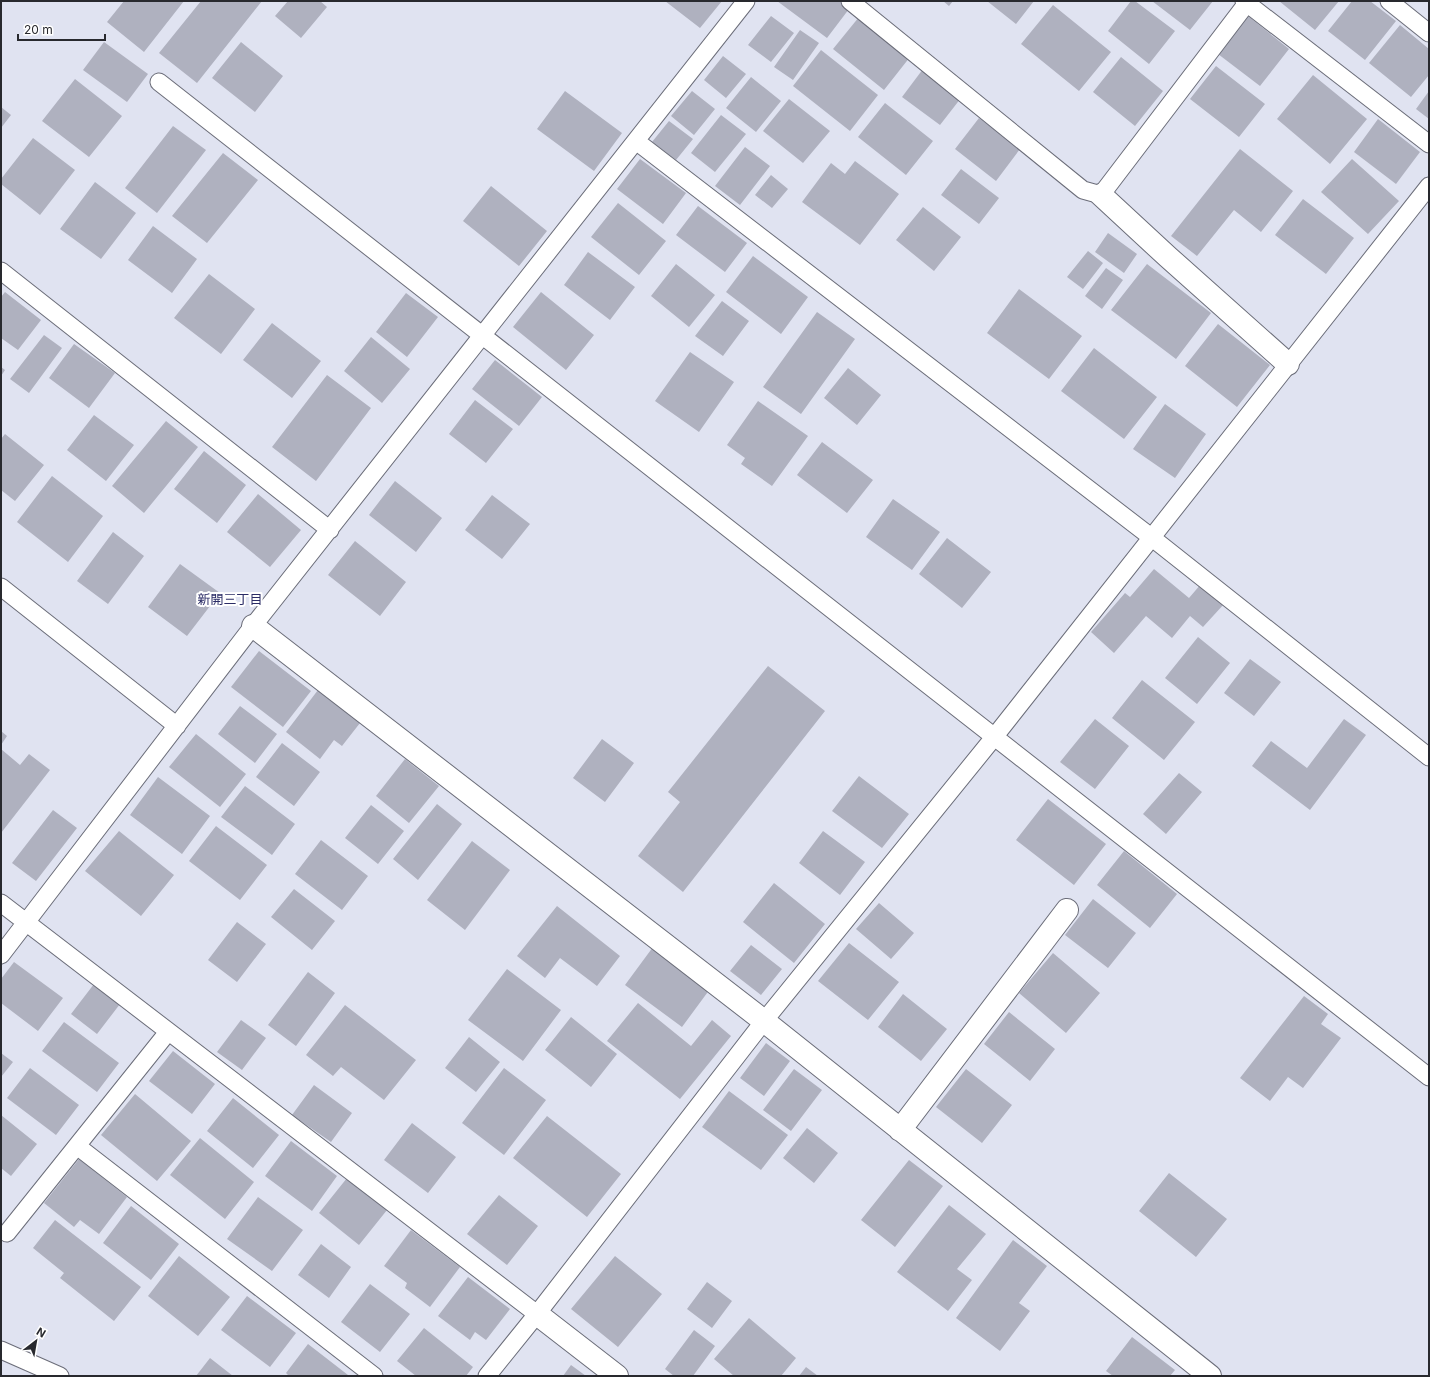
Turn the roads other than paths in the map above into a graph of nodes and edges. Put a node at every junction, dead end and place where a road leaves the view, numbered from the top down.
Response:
1 (746, 1) edge
2 (850, 1) edge
3 (1388, 1) edge
4 (1245, 2) edge
5 (1429, 33) edge
6 (159, 82) dead end
7 (636, 141) junction
8 (1429, 144) edge
9 (1429, 186) edge
10 (1101, 195) junction
11 (1, 271) edge
12 (482, 337) junction
13 (1288, 364) junction
14 (330, 530) junction
15 (1151, 537) junction
16 (1, 587) edge
17 (253, 626) junction
18 (177, 726) junction
19 (995, 736) junction
20 (1429, 757) edge
21 (1, 903) edge
22 (1067, 910) dead end
23 (26, 923) junction
24 (1, 955) edge
25 (764, 1021) junction
26 (168, 1032) junction
27 (1429, 1077) edge
28 (900, 1130) junction
29 (77, 1146) junction
30 (7, 1233) dead end
31 (537, 1314) junction
32 (1, 1350) edge
33 (60, 1376) edge
34 (374, 1376) edge
35 (487, 1376) edge
36 (617, 1376) edge
37 (1210, 1376) edge

1 - 7 lane
2 - 10 lane
3 - 5 lane
4 - 8 lane
4 - 10 lane
6 - 12 lane
7 - 12 lane
7 - 15 lane
9 - 13 lane
10 - 13 street
11 - 14 lane
12 - 14 lane
12 - 19 lane
13 - 15 lane
14 - 17 lane
15 - 19 lane
15 - 20 lane
16 - 18 lane
17 - 18 lane
17 - 25 street
18 - 23 lane
19 - 25 lane
19 - 27 lane
21 - 23 lane
22 - 28 street
23 - 24 lane
23 - 26 lane
25 - 28 street
25 - 31 lane
26 - 29 lane
26 - 31 lane
28 - 37 street
29 - 30 lane
29 - 34 lane
31 - 35 lane
31 - 36 street
32 - 33 lane

